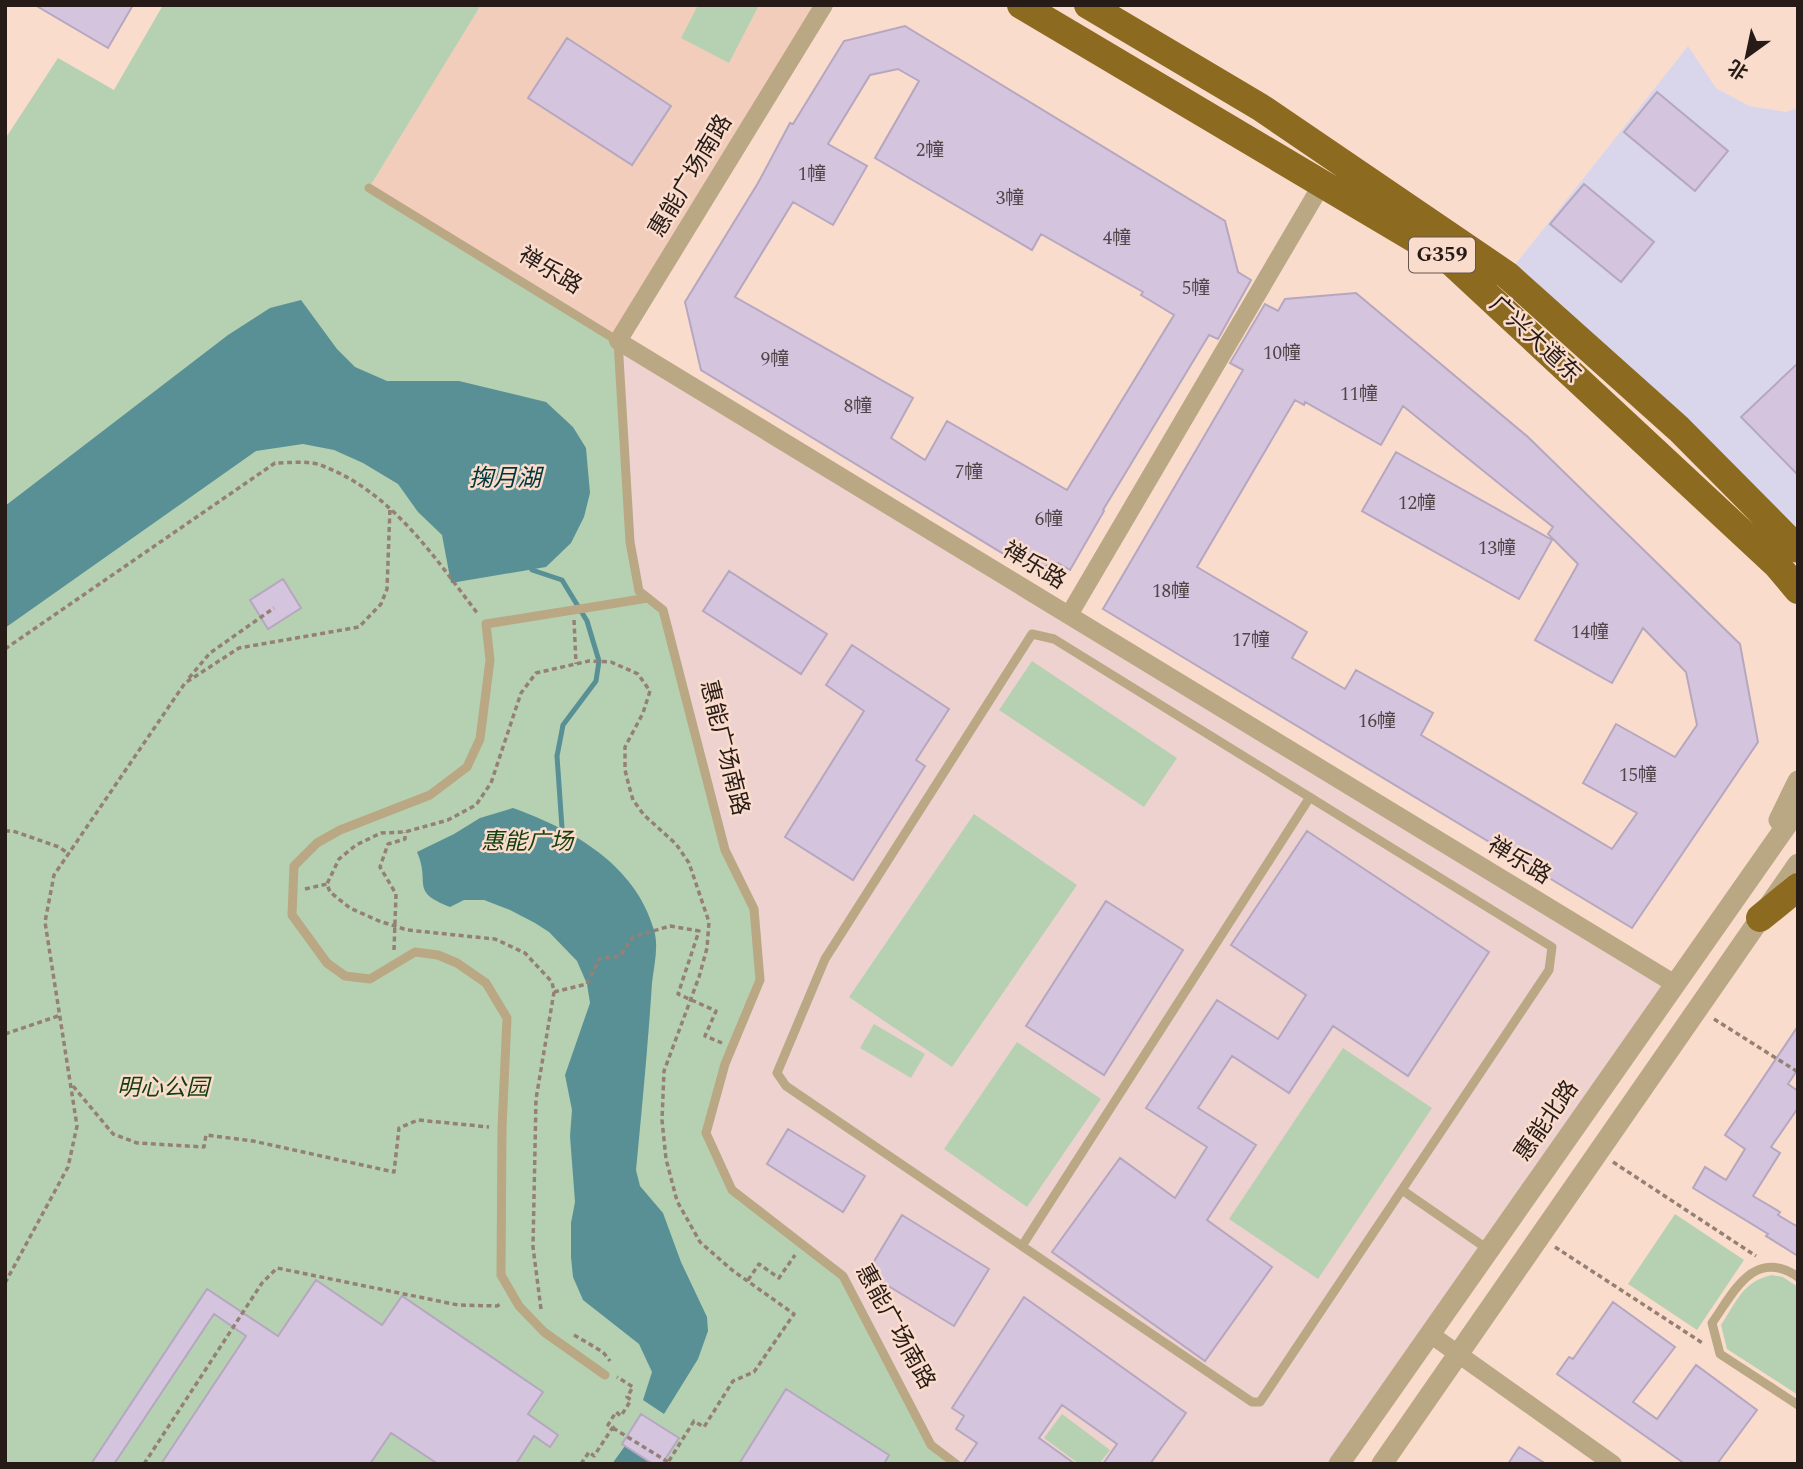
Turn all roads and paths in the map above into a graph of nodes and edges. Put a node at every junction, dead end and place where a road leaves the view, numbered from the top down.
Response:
1 (824, 5) edge
2 (1021, 5) edge
3 (1088, 5) edge
4 (1322, 184) junction
5 (369, 188) dead end
6 (618, 341) junction
7 (390, 507) junction
8 (1787, 557) edge
9 (1798, 590) edge
10 (1798, 597) edge
11 (648, 598) junction
12 (274, 608) dead end
13 (573, 610) junction
14 (1069, 615) junction
15 (486, 624) junction
16 (5, 649) edge
17 (576, 664) junction
18 (185, 683) junction
19 (1798, 781) edge
20 (1310, 797) junction
21 (1798, 809) edge
22 (5, 831) edge
23 (405, 832) junction
24 (69, 854) junction
25 (1798, 864) edge
26 (1748, 880) junction
27 (327, 884) junction
28 (1798, 887) edge
29 (293, 892) junction
30 (1760, 918) junction
31 (396, 926) junction
32 (400, 961) junction
33 (1675, 984) junction
34 (554, 992) junction
35 (691, 999) junction
36 (1698, 1008) junction
37 (61, 1015) junction
38 (5, 1034) edge
39 (732, 1048) junction
40 (1798, 1072) edge
41 (71, 1084) junction
42 (502, 1128) junction
43 (1598, 1152) junction
44 (1402, 1190) junction
45 (1539, 1237) junction
46 (802, 1244) junction
47 (1022, 1246) junction
48 (1489, 1250) junction
49 (1772, 1267) junction
50 (1798, 1277) edge
51 (748, 1280) junction
52 (5, 1283) edge
53 (514, 1298) junction
54 (545, 1318) dead end
55 (568, 1332) dead end
56 (1430, 1335) junction
57 (1716, 1343) junction
58 (1458, 1354) junction
59 (605, 1375) dead end
60 (1798, 1405) edge
61 (613, 1427) junction
62 (667, 1463) edge
63 (144, 1464) edge
64 (581, 1464) edge
65 (956, 1464) edge
66 (1339, 1464) edge
67 (1382, 1464) edge
68 (1614, 1464) edge

1 - 6 street, 惠能广场南路
2 - 4 highway, 广兴大道东 / G359
3 - 8 highway, 广兴大道东 / G359
4 - 8 highway, 广兴大道东 / G359
4 - 14 street
5 - 6 lane, 禅乐路
6 - 11 lane, 惠能广场南路
6 - 14 street, 禅乐路
7 - 15 path
7 - 16 path
7 - 18 path
8 - 9 highway, 广兴大道东 / G359
8 - 10 street
11 - 13 lane
11 - 39 lane, 惠能广场南路
12 - 18 path
13 - 15 lane
13 - 17 path
14 - 33 street, 禅乐路
15 - 29 lane
17 - 23 path
17 - 35 path
18 - 24 path
19 - 26 street
20 - 44 lane
20 - 47 lane
20 - 47 lane
21 - 26 street, 惠能北路
22 - 24 path
23 - 27 path
23 - 31 path
24 - 37 path
25 - 30 street
26 - 33 street, 惠能北路
27 - 29 path
27 - 31 path
28 - 30 highway
29 - 32 lane
30 - 36 street
31 - 32 path
31 - 34 path
32 - 42 lane
33 - 48 street, 惠能北路
34 - 35 path
34 - 54 path
35 - 39 path
35 - 51 path
36 - 40 path
36 - 43 street
37 - 38 path
37 - 41 path
39 - 46 lane, 惠能广场南路
41 - 42 path
41 - 52 path
42 - 53 lane
43 - 45 street
43 - 49 path
44 - 47 lane
44 - 48 lane
45 - 57 path
45 - 58 street
46 - 51 path
46 - 65 lane, 惠能广场南路
48 - 56 street, 惠能北路
49 - 50 lane
49 - 57 lane
51 - 62 path
53 - 59 lane
53 - 63 path
55 - 61 path
56 - 58 street
56 - 66 street, 惠能北路
57 - 60 lane
58 - 67 street
58 - 68 street
61 - 62 path
61 - 64 path

